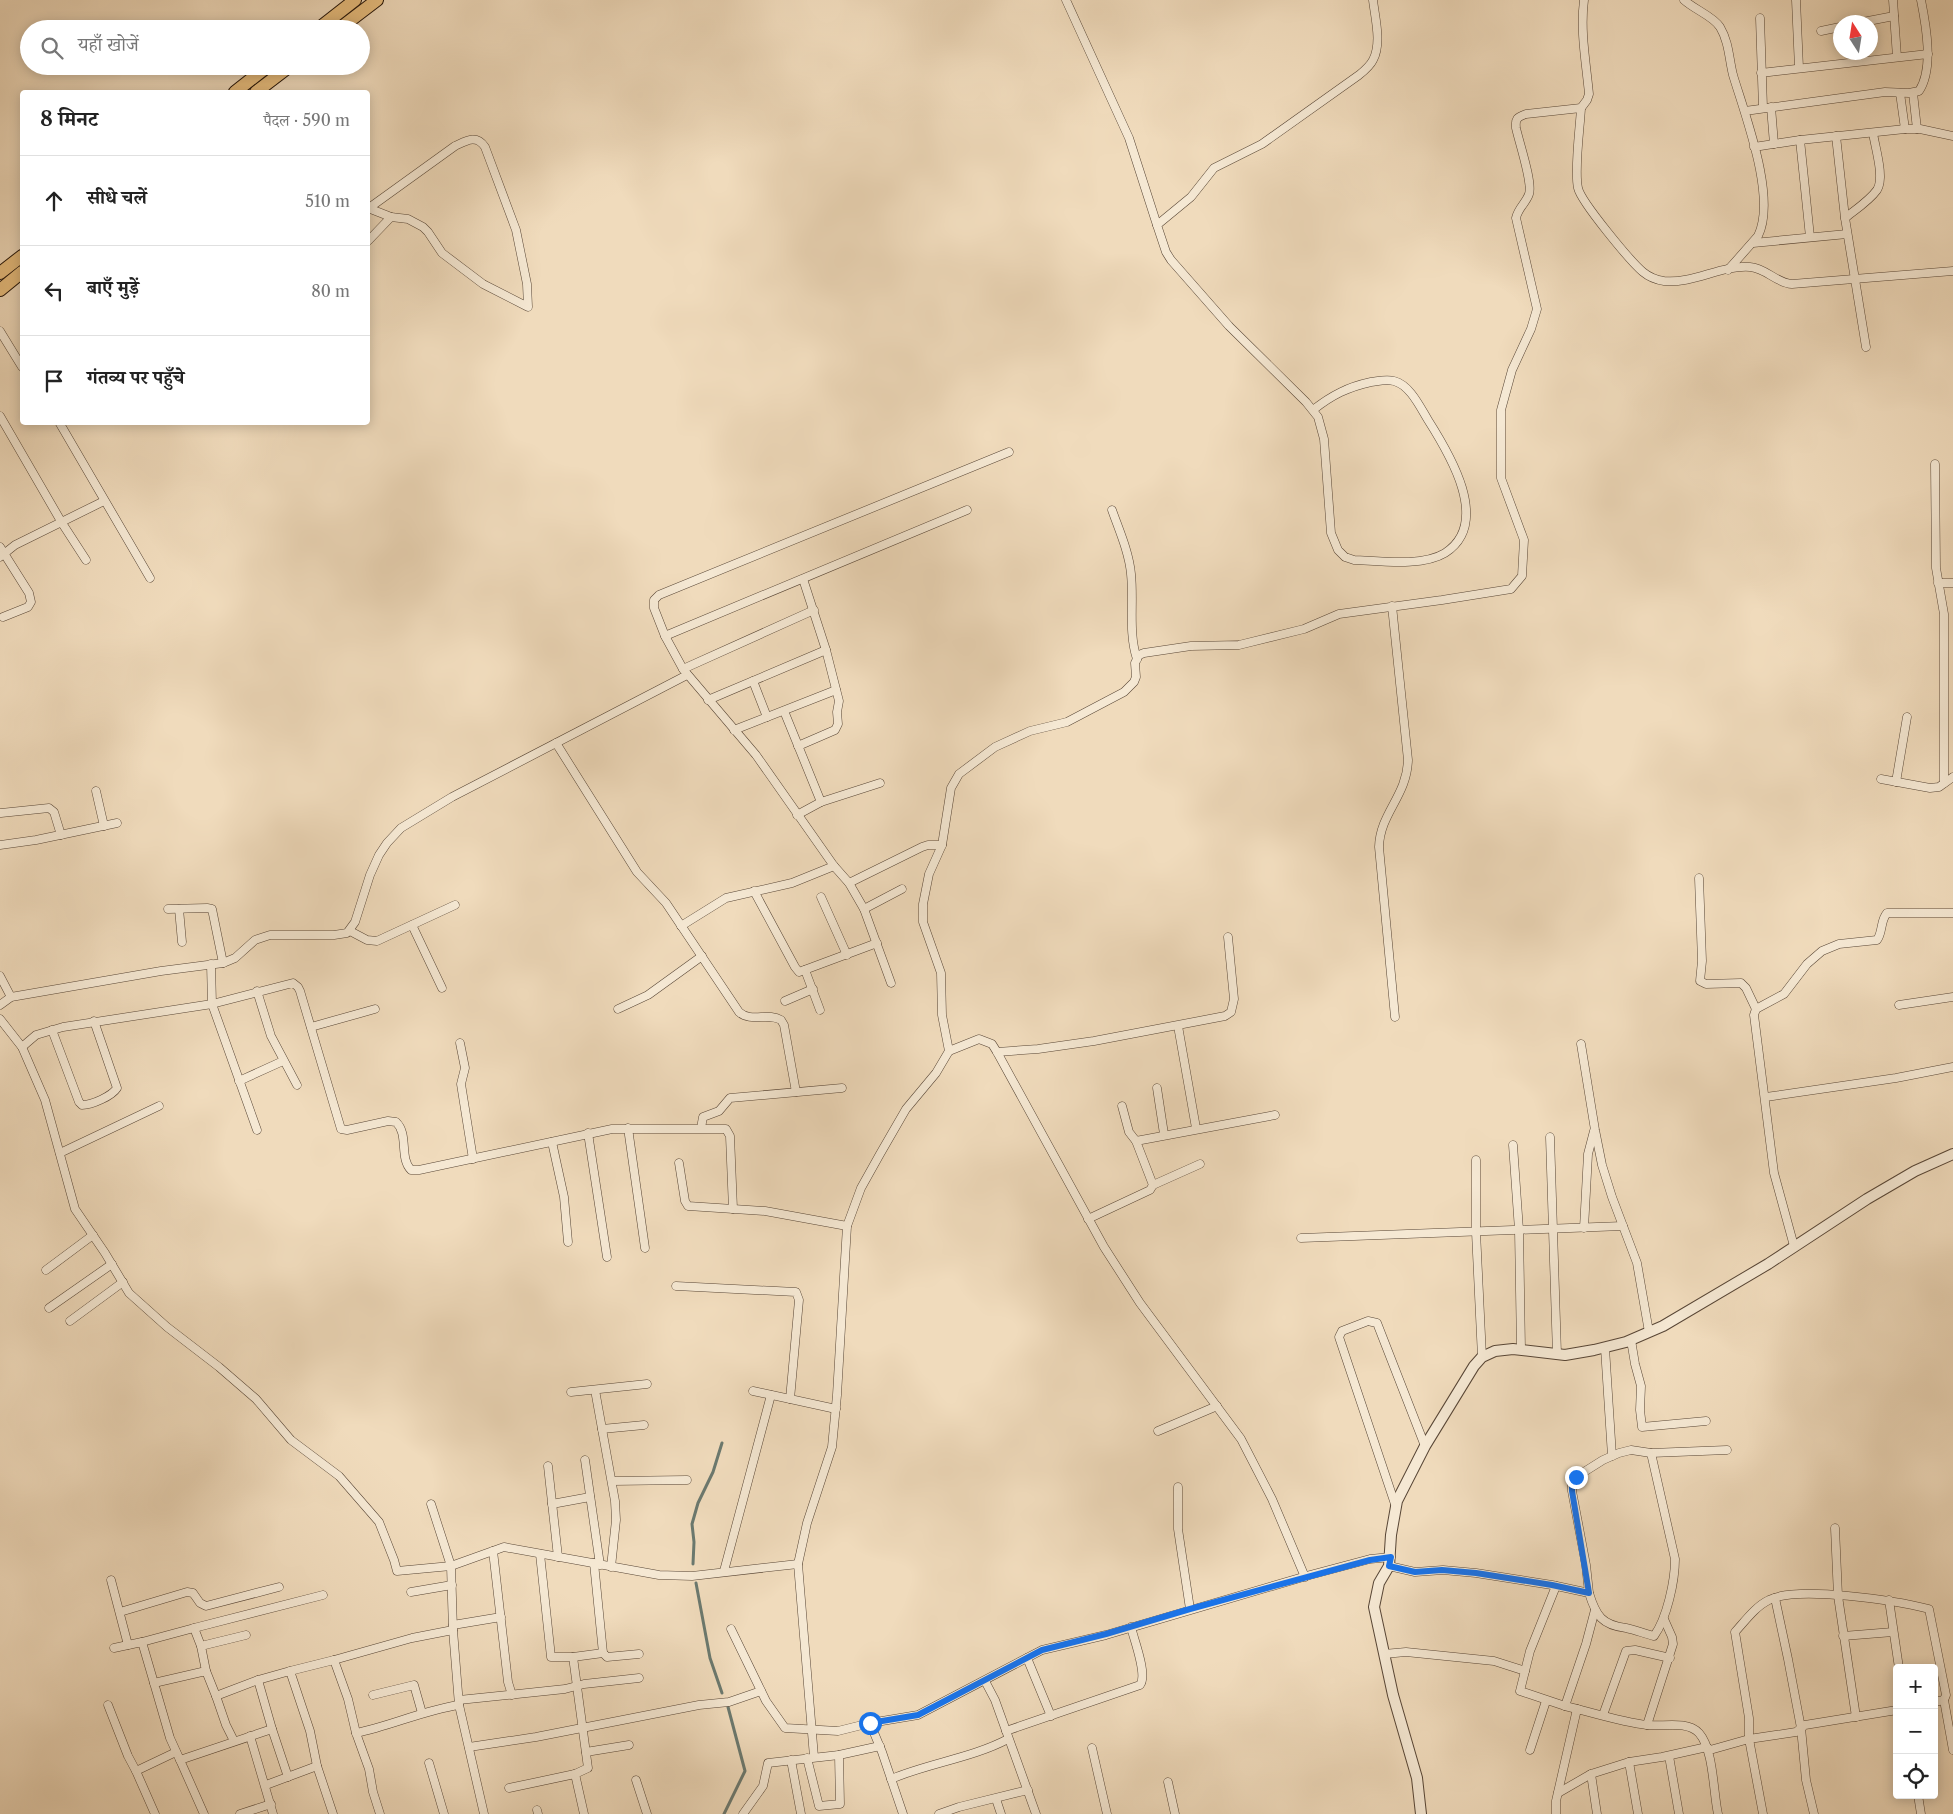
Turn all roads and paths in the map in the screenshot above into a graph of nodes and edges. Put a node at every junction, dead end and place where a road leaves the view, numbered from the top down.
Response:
1 (355, 0) edge
2 (377, 0) edge
3 (1066, 0) edge
4 (1373, 0) edge
5 (1584, 0) edge
6 (1684, 0) edge
7 (1796, 0) edge
8 (1893, 0) edge
9 (1922, 0) edge
10 (1894, 16) junction
11 (1760, 18) dead end
12 (1878, 19) edge
13 (329, 20) edge
14 (351, 20) edge
15 (1833, 28) edge
16 (1820, 31) dead end
17 (1928, 54) junction
18 (1897, 57) junction
19 (1799, 68) junction
20 (1761, 72) junction
21 (257, 75) edge
22 (266, 75) edge
23 (279, 75) edge
24 (269, 83) junction
25 (237, 90) edge
26 (259, 90) edge
27 (1900, 92) junction
28 (1913, 93) junction
29 (1581, 108) junction
30 (1767, 108) junction
31 (1745, 111) junction
32 (1905, 129) junction
33 (1919, 129) junction
34 (1873, 132) junction
35 (1836, 136) junction
36 (1953, 136) edge
37 (1800, 140) junction
38 (1774, 144) junction
39 (1754, 147) junction
40 (370, 207) edge
41 (370, 209) edge
42 (391, 217) junction
43 (1845, 218) junction
44 (1157, 225) junction
45 (1847, 234) junction
46 (1810, 237) junction
47 (370, 239) edge
48 (1753, 242) junction
49 (20, 258) edge
50 (1728, 270) junction
51 (1953, 271) edge
52 (0, 274) edge
53 (20, 274) edge
54 (1855, 278) junction
55 (0, 290) edge
56 (0, 331) edge
57 (1866, 347) dead end
58 (20, 364) edge
59 (1313, 410) junction
60 (0, 416) edge
61 (61, 425) edge
62 (1009, 452) dead end
63 (1935, 464) dead end
64 (104, 501) junction
65 (968, 510) dead end
66 (1112, 510) dead end
67 (62, 522) junction
68 (1, 552) edge
69 (86, 560) dead end
70 (150, 578) dead end
71 (803, 578) junction
72 (1938, 583) junction
73 (1953, 583) edge
74 (1392, 606) junction
75 (814, 610) junction
76 (3, 617) dead end
77 (665, 636) junction
78 (826, 650) junction
79 (1136, 661) junction
80 (685, 672) junction
81 (753, 681) junction
82 (836, 690) junction
83 (708, 700) junction
84 (784, 711) junction
85 (767, 717) junction
86 (1907, 717) dead end
87 (734, 730) junction
88 (556, 743) junction
89 (798, 746) junction
90 (1953, 777) edge
91 (1881, 779) dead end
92 (1896, 782) junction
93 (880, 783) dead end
94 (1944, 783) junction
95 (96, 791) dead end
96 (821, 802) junction
97 (1, 813) edge
98 (798, 815) junction
99 (117, 823) dead end
100 (104, 826) junction
101 (61, 835) junction
102 (0, 845) edge
103 (940, 845) junction
104 (834, 866) junction
105 (1699, 878) dead end
106 (849, 883) junction
107 (902, 889) dead end
108 (754, 890) junction
109 (821, 897) dead end
110 (455, 904) dead end
111 (168, 909) dead end
112 (179, 909) junction
113 (864, 910) junction
114 (1953, 912) edge
115 (412, 925) junction
116 (681, 926) junction
117 (350, 931) junction
118 (1228, 938) dead end
119 (182, 942) dead end
120 (877, 943) junction
121 (846, 955) junction
122 (702, 956) junction
123 (223, 963) junction
124 (211, 964) junction
125 (806, 970) junction
126 (0, 976) edge
127 (891, 982) dead end
128 (442, 988) dead end
129 (812, 989) junction
130 (257, 992) junction
131 (10, 997) junction
132 (1953, 997) edge
133 (785, 1001) dead end
134 (0, 1004) edge
135 (212, 1004) junction
136 (1898, 1005) dead end
137 (375, 1009) dead end
138 (618, 1009) dead end
139 (1756, 1009) junction
140 (820, 1010) dead end
141 (1395, 1017) dead end
142 (0, 1019) edge
143 (94, 1021) junction
144 (1178, 1026) junction
145 (311, 1027) junction
146 (52, 1030) junction
147 (460, 1043) dead end
148 (1581, 1044) dead end
149 (22, 1047) junction
150 (949, 1051) junction
151 (998, 1052) junction
152 (283, 1061) junction
153 (1953, 1067) edge
154 (240, 1081) junction
155 (297, 1085) dead end
156 (842, 1088) dead end
157 (1157, 1088) dead end
158 (796, 1092) junction
159 (1766, 1097) junction
160 (159, 1106) dead end
161 (1122, 1106) dead end
162 (1275, 1115) dead end
163 (628, 1128) junction
164 (701, 1128) junction
165 (1196, 1128) junction
166 (257, 1130) dead end
167 (1595, 1130) junction
168 (588, 1133) junction
169 (1164, 1134) junction
170 (1550, 1138) dead end
171 (1136, 1141) junction
172 (552, 1142) junction
173 (1513, 1145) dead end
174 (60, 1153) junction
175 (1953, 1154) edge
176 (473, 1159) junction
177 (1476, 1160) dead end
178 (679, 1162) dead end
179 (1200, 1164) dead end
180 (1153, 1185) junction
181 (733, 1209) junction
182 (1088, 1219) junction
183 (848, 1226) junction
184 (1623, 1226) junction
185 (1584, 1228) junction
186 (1552, 1229) junction
187 (1518, 1230) junction
188 (1476, 1232) junction
189 (93, 1235) junction
190 (1300, 1238) dead end
191 (568, 1242) dead end
192 (1794, 1246) junction
193 (644, 1248) dead end
194 (607, 1257) dead end
195 (112, 1264) junction
196 (46, 1270) dead end
197 (123, 1282) junction
198 (676, 1286) dead end
199 (48, 1308) dead end
200 (70, 1321) dead end
201 (1650, 1332) junction
202 (1631, 1340) junction
203 (1605, 1348) junction
204 (1521, 1350) junction
205 (1557, 1354) junction
206 (1482, 1357) junction
207 (647, 1384) dead end
208 (595, 1390) junction
209 (753, 1391) dead end
210 (570, 1392) dead end
211 (771, 1395) junction
212 (790, 1399) junction
213 (1217, 1406) junction
214 (836, 1410) junction
215 (1706, 1422) dead end
216 (644, 1425) dead end
217 (602, 1429) junction
218 (1158, 1431) dead end
219 (1425, 1446) junction
220 (1727, 1450) dead end
221 (1651, 1453) junction
222 (1612, 1456) junction
223 (585, 1460) dead end
224 (548, 1466) dead end
225 (687, 1480) dead end
226 (612, 1481) junction
227 (1178, 1487) dead end
228 (590, 1498) junction
229 (431, 1504) dead end
230 (552, 1504) junction
231 (1396, 1508) junction
232 (1835, 1528) dead end
233 (493, 1551) junction
234 (540, 1554) junction
235 (558, 1557) junction
236 (1390, 1561) junction
237 (597, 1564) junction
238 (798, 1564) junction
239 (451, 1566) junction
240 (611, 1567) junction
241 (724, 1572) junction
242 (1305, 1577) junction
243 (111, 1580) dead end
244 (452, 1585) junction
245 (1556, 1586) junction
246 (279, 1587) dead end
247 (411, 1592) dead end
248 (1589, 1593) junction
249 (323, 1595) dead end
250 (1838, 1596) junction
251 (1775, 1598) junction
252 (1889, 1600) junction
253 (1190, 1609) junction
254 (1594, 1610) junction
255 (120, 1612) junction
256 (501, 1617) junction
257 (1664, 1619) junction
258 (1131, 1627) junction
259 (194, 1628) junction
260 (453, 1628) junction
261 (731, 1629) dead end
262 (1894, 1632) junction
263 (246, 1635) dead end
264 (1844, 1636) junction
265 (142, 1642) junction
266 (128, 1645) junction
267 (201, 1646) junction
268 (114, 1648) dead end
269 (603, 1653) junction
270 (639, 1654) dead end
271 (1384, 1654) junction
272 (574, 1657) junction
273 (1027, 1658) junction
274 (1670, 1658) junction
275 (334, 1660) junction
276 (1898, 1664) edge
277 (206, 1671) junction
278 (290, 1671) junction
279 (1525, 1671) junction
280 (640, 1678) dead end
281 (258, 1680) junction
282 (985, 1681) junction
283 (154, 1683) junction
284 (577, 1685) junction
285 (761, 1691) junction
286 (373, 1695) dead end
287 (512, 1695) junction
288 (216, 1696) junction
289 (1944, 1700) junction
290 (1546, 1701) junction
291 (1938, 1701) edge
292 (459, 1703) junction
293 (108, 1706) dead end
294 (1565, 1706) junction
295 (1577, 1709) junction
296 (1893, 1711) edge
297 (422, 1713) junction
298 (1603, 1715) junction
299 (1051, 1716) junction
300 (1856, 1716) junction
301 (870, 1723) junction
302 (1647, 1725) junction
303 (272, 1728) junction
304 (583, 1728) junction
305 (1801, 1728) junction
306 (812, 1730) junction
307 (356, 1733) junction
308 (1007, 1735) junction
309 (250, 1736) junction
310 (1749, 1739) junction
311 (234, 1741) junction
312 (629, 1745) dead end
313 (880, 1746) junction
314 (469, 1747) junction
315 (1707, 1747) junction
316 (1092, 1748) dead end
317 (1530, 1750) dead end
318 (1953, 1750) edge
319 (176, 1752) junction
320 (586, 1752) junction
321 (838, 1755) junction
322 (1669, 1756) junction
323 (811, 1757) junction
324 (180, 1760) junction
325 (790, 1760) junction
326 (1629, 1762) junction
327 (429, 1763) dead end
328 (317, 1766) junction
329 (136, 1771) junction
330 (575, 1774) junction
331 (1591, 1774) junction
332 (288, 1777) junction
333 (891, 1779) junction
334 (636, 1780) dead end
335 (1168, 1782) dead end
336 (266, 1785) junction
337 (509, 1788) dead end
338 (1028, 1790) junction
339 (1558, 1793) junction
340 (996, 1799) junction
341 (1919, 1799) edge
342 (271, 1804) junction
343 (155, 1814) edge
344 (204, 1814) edge
345 (240, 1814) edge
346 (273, 1814) edge
347 (332, 1814) edge
348 (380, 1814) edge
349 (444, 1814) edge
350 (484, 1814) edge
351 (584, 1814) edge
352 (647, 1814) edge
353 (743, 1814) edge
354 (801, 1814) edge
355 (903, 1814) edge
356 (939, 1814) edge
357 (1001, 1814) edge
358 (1036, 1814) edge
359 (1107, 1814) edge
360 (1176, 1814) edge
361 (1421, 1814) edge
362 (1556, 1814) edge
363 (1597, 1814) edge
364 (1638, 1814) edge
365 (1679, 1814) edge
366 (1718, 1814) edge
367 (1763, 1814) edge
368 (1814, 1814) edge
369 (1921, 1814) edge

1 - 13 main road
2 - 14 main road
3 - 44 street
4 - 44 street
5 - 29 street
6 - 31 street
7 - 19 street
8 - 10 street
9 - 17 street
10 - 12 street
10 - 18 street
11 - 20 street
15 - 16 street
17 - 18 street
17 - 28 street
18 - 19 street
19 - 20 street
20 - 30 street
21 - 25 main road
22 - 24 main road
23 - 24 main road
24 - 26 main road
27 - 28 street
27 - 30 street
27 - 32 street
28 - 33 street
29 - 50 street
29 - 74 street
30 - 31 street
30 - 38 street
31 - 39 street
32 - 33 street
32 - 34 street
33 - 36 street
34 - 35 street
34 - 43 street
35 - 37 street
35 - 43 street
37 - 38 street
37 - 46 street
38 - 39 street
39 - 48 street
40 - 42 street
41 - 42 street
42 - 47 street
43 - 45 street
44 - 59 street
45 - 46 street
45 - 54 street
46 - 48 street
48 - 50 street
49 - 52 main road
50 - 54 street
51 - 54 street
53 - 55 main road
54 - 57 street
56 - 58 street
59 - 59 street
60 - 67 street
61 - 64 street
62 - 77 street
63 - 72 street
64 - 67 street
64 - 70 street
65 - 71 street
66 - 79 street
67 - 68 street
67 - 69 street
68 - 76 street
71 - 75 street
71 - 77 street
72 - 73 street
72 - 94 street
74 - 79 street
74 - 141 street
75 - 78 street
75 - 80 street
77 - 80 street
78 - 81 street
78 - 82 street
79 - 103 street
80 - 83 street
80 - 88 street
81 - 83 street
81 - 85 street
82 - 84 street
82 - 89 street
83 - 87 street
84 - 85 street
84 - 89 street
85 - 87 street
86 - 92 street
87 - 98 street
88 - 116 street
88 - 117 street
89 - 96 street
90 - 94 street
91 - 92 street
92 - 94 street
93 - 96 street
95 - 100 street
96 - 98 street
97 - 101 street
98 - 104 street
99 - 100 street
100 - 101 street
101 - 102 street
103 - 106 street
103 - 150 street
104 - 106 street
104 - 108 street
105 - 139 street
106 - 113 street
107 - 113 street
108 - 116 street
108 - 125 street
109 - 121 street
110 - 115 street
111 - 112 street
112 - 119 street
112 - 123 street
113 - 120 street
114 - 139 street
115 - 117 street
115 - 128 street
116 - 122 street
117 - 123 street
118 - 144 street
120 - 121 street
120 - 127 street
121 - 125 street
122 - 138 street
122 - 158 street
123 - 124 street
124 - 131 street
124 - 135 street
125 - 129 street
126 - 131 street
129 - 133 street
129 - 140 street
130 - 135 street
130 - 145 street
130 - 152 street
131 - 134 street
132 - 136 street
135 - 143 street
135 - 154 street
137 - 145 street
139 - 159 street
142 - 149 street
143 - 146 street
143 - 146 street
144 - 151 street
144 - 165 street
145 - 176 street
146 - 149 street
147 - 176 street
148 - 167 street
149 - 174 street
150 - 151 street
150 - 183 street
151 - 182 street
152 - 154 street
152 - 155 street
153 - 159 street
154 - 166 street
156 - 158 street
157 - 169 street
158 - 164 street
159 - 192 street
160 - 174 street
161 - 171 street
162 - 165 street
163 - 164 street
163 - 168 street
163 - 193 street
164 - 181 street
165 - 169 street
167 - 184 street
167 - 185 street
168 - 172 street
168 - 194 street
169 - 171 street
170 - 186 street
171 - 180 street
172 - 176 street
172 - 191 street
173 - 187 street
174 - 189 street
175 - 192 street
177 - 188 street
178 - 181 street
179 - 180 street
180 - 182 street
181 - 183 street
182 - 213 street
183 - 214 street
184 - 185 street
184 - 201 street
185 - 186 street
186 - 187 street
186 - 205 street
187 - 188 street
187 - 204 street
188 - 190 street
188 - 206 street
189 - 195 street
189 - 196 street
192 - 201 street
195 - 197 street
195 - 199 street
197 - 200 street
197 - 239 street
198 - 212 street
201 - 202 street
202 - 203 street
202 - 215 street
203 - 205 street
203 - 222 street
204 - 205 street
204 - 206 street
206 - 219 street
207 - 208 street
208 - 210 street
208 - 217 street
209 - 211 street
211 - 212 street
211 - 241 street
212 - 214 street
213 - 218 street
213 - 242 street
214 - 238 street
216 - 217 street
217 - 226 street
219 - 231 street
219 - 231 street
220 - 221 street
221 - 222 street
221 - 257 street
222 - 248 street
223 - 228 street
224 - 230 street
225 - 226 street
226 - 240 street
227 - 253 street
228 - 230 street
228 - 237 street
229 - 239 street
230 - 235 street
231 - 236 street
232 - 250 street
233 - 234 street
233 - 239 street
233 - 256 street
234 - 235 street
234 - 272 street
235 - 237 street
236 - 242 street
236 - 245 street
236 - 271 street
237 - 240 street
237 - 269 street
238 - 241 street
238 - 306 street
239 - 244 street
240 - 241 street
242 - 253 street
243 - 255 street
244 - 247 street
244 - 260 street
245 - 248 street
245 - 279 street
246 - 255 street
248 - 254 street
249 - 259 street
250 - 251 street
250 - 252 street
250 - 264 street
251 - 305 street
251 - 310 street
252 - 262 street
252 - 289 street
253 - 258 street
254 - 257 street
254 - 294 street
255 - 266 street
256 - 260 street
256 - 287 street
257 - 274 street
258 - 273 street
258 - 299 street
259 - 265 street
259 - 267 street
260 - 275 street
260 - 292 street
261 - 285 street
262 - 264 street
262 - 276 street
263 - 267 street
264 - 300 street
265 - 266 street
265 - 283 street
266 - 268 street
267 - 277 street
269 - 270 street
269 - 272 street
271 - 279 street
271 - 361 street
272 - 284 street
273 - 282 street
273 - 299 street
274 - 298 street
274 - 302 street
275 - 278 street
275 - 307 street
277 - 283 street
277 - 288 street
278 - 281 street
278 - 328 street
279 - 290 street
280 - 284 street
281 - 288 street
281 - 303 street
282 - 301 street
282 - 308 street
283 - 319 street
284 - 287 street
284 - 304 street
285 - 304 street
285 - 306 street
286 - 297 street
287 - 292 street
288 - 311 street
289 - 291 street
289 - 318 street
290 - 294 street
290 - 317 street
292 - 297 street
292 - 314 street
293 - 329 street
294 - 295 street
295 - 298 street
295 - 339 street
296 - 300 street
297 - 307 street
298 - 302 street
299 - 308 street
300 - 305 street
301 - 306 street
301 - 313 street
302 - 315 street
303 - 309 street
303 - 332 street
304 - 314 street
304 - 320 street
305 - 310 street
305 - 368 street
306 - 323 street
307 - 348 street
308 - 333 street
308 - 338 street
309 - 311 street
309 - 336 street
310 - 315 street
310 - 367 street
311 - 324 street
312 - 320 street
313 - 321 street
313 - 333 street
314 - 350 street
315 - 322 street
315 - 366 street
316 - 359 street
319 - 324 street
319 - 329 street
320 - 330 street
321 - 323 street
321 - 323 street
322 - 326 street
322 - 365 street
323 - 325 street
324 - 344 street
325 - 353 street
325 - 354 street
326 - 331 street
326 - 364 street
327 - 349 street
328 - 332 street
328 - 347 street
329 - 343 street
330 - 337 street
330 - 351 street
331 - 339 street
331 - 363 street
332 - 336 street
333 - 355 street
334 - 352 street
335 - 360 street
336 - 342 street
338 - 340 street
338 - 358 street
339 - 362 street
340 - 356 street
340 - 357 street
341 - 369 street
342 - 345 street
342 - 346 street

